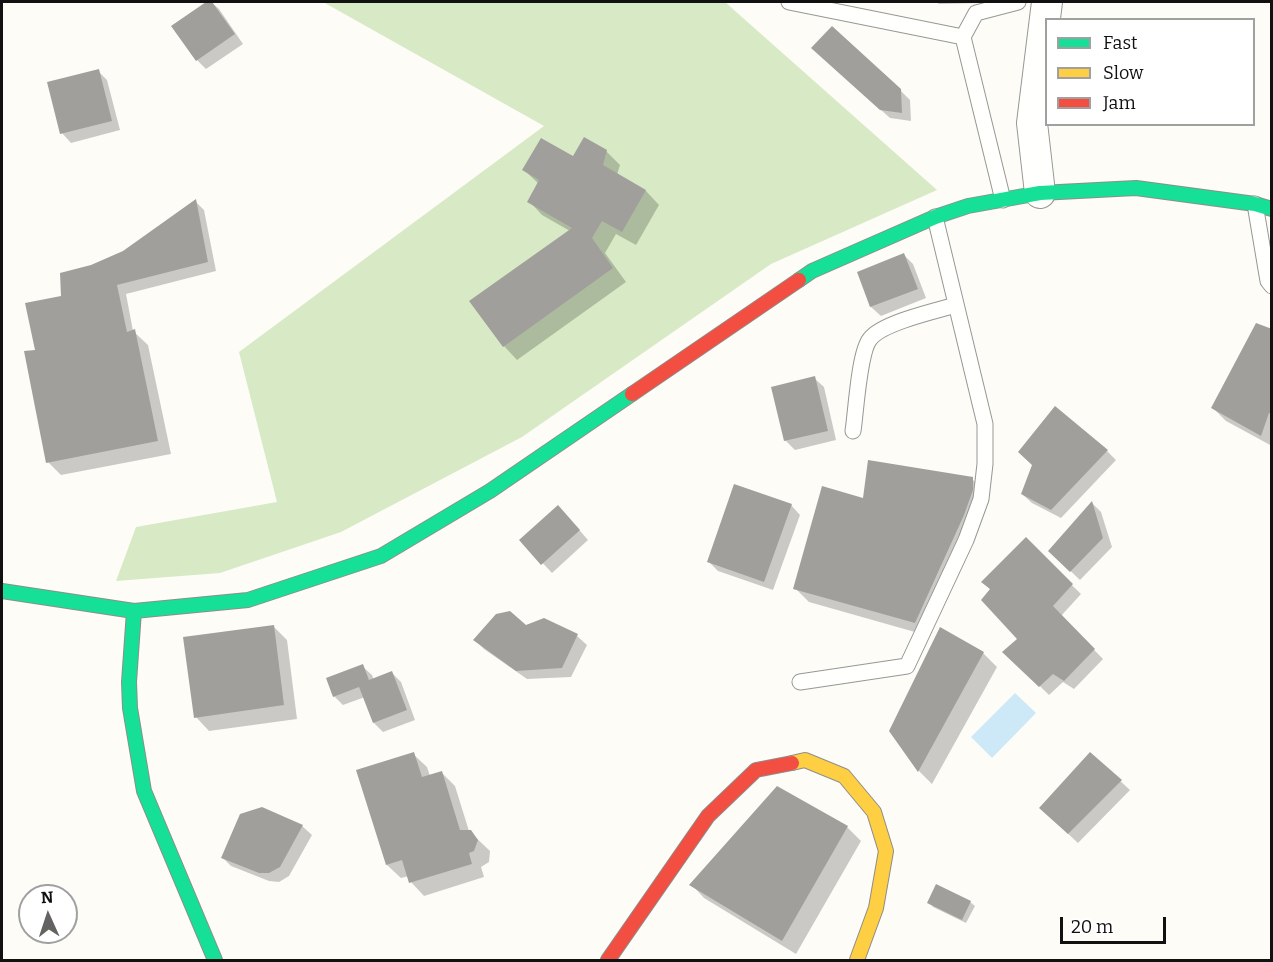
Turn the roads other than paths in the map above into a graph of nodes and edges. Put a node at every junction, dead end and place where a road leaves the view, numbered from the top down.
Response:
1 (789, 2) edge
2 (1018, 2) edge
3 (1047, 2) edge
4 (1045, 18) edge
5 (1045, 18) edge
6 (963, 36) junction
7 (1040, 193) junction
8 (1003, 200) junction
9 (1255, 204) junction
10 (1272, 209) edge
11 (935, 217) junction
12 (1272, 286) edge
13 (956, 305) junction
14 (853, 431) dead end
15 (2, 591) edge
16 (134, 611) junction
17 (800, 682) dead end
18 (215, 960) edge
19 (608, 960) edge
20 (857, 960) edge

1 - 6 lane
2 - 6 lane
3 - 5 street
4 - 7 street
6 - 8 lane
7 - 8 street
7 - 9 street
8 - 11 street
9 - 10 street
9 - 12 lane
11 - 13 lane
11 - 16 street
13 - 14 lane
13 - 17 lane
15 - 16 street
16 - 18 street
19 - 20 street

